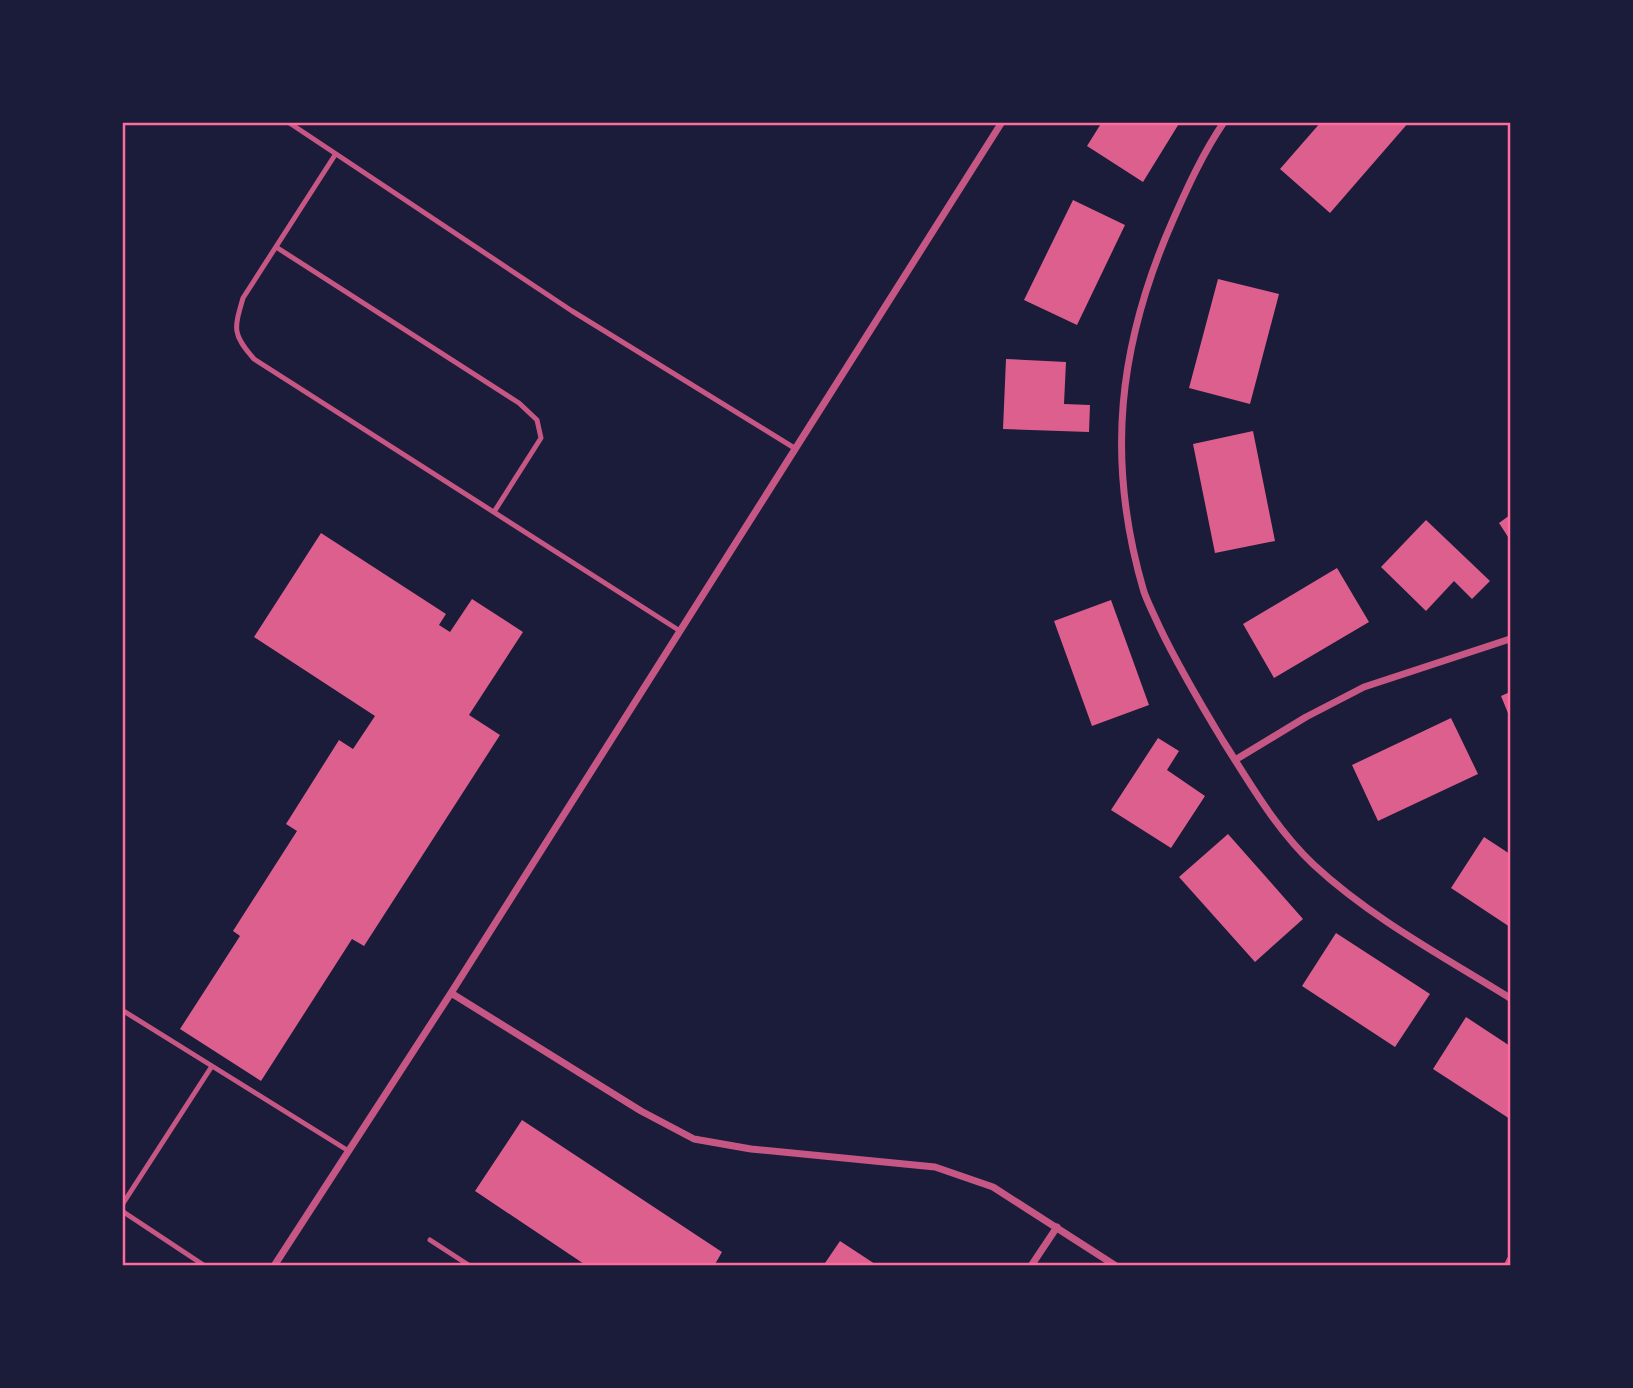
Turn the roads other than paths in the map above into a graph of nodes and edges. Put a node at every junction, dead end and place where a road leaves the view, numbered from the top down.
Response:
1 (288, 122) edge
2 (1002, 122) edge
3 (1224, 122) edge
4 (335, 155) junction
5 (276, 247) junction
6 (796, 449) junction
7 (494, 512) junction
8 (680, 631) junction
9 (1510, 639) edge
10 (1235, 760) junction
11 (451, 993) junction
12 (1510, 998) edge
13 (122, 1010) edge
14 (212, 1066) junction
15 (347, 1150) junction
16 (122, 1205) edge
17 (122, 1211) edge
18 (1056, 1227) junction
19 (430, 1240) dead end
20 (1510, 1260) edge
21 (205, 1265) edge
22 (274, 1265) edge
23 (470, 1265) edge
24 (1031, 1265) edge
25 (1116, 1265) edge
26 (1507, 1265) edge

1 - 4 lane
2 - 6 street
3 - 10 street
4 - 5 lane
4 - 6 lane
5 - 7 lane
5 - 7 lane
6 - 8 street
7 - 8 lane
8 - 11 street
9 - 10 street
10 - 12 street
11 - 15 street
11 - 18 street
13 - 14 lane
14 - 15 lane
14 - 16 lane
15 - 22 street
17 - 21 lane
18 - 24 street
18 - 25 street
19 - 23 lane
20 - 26 street

